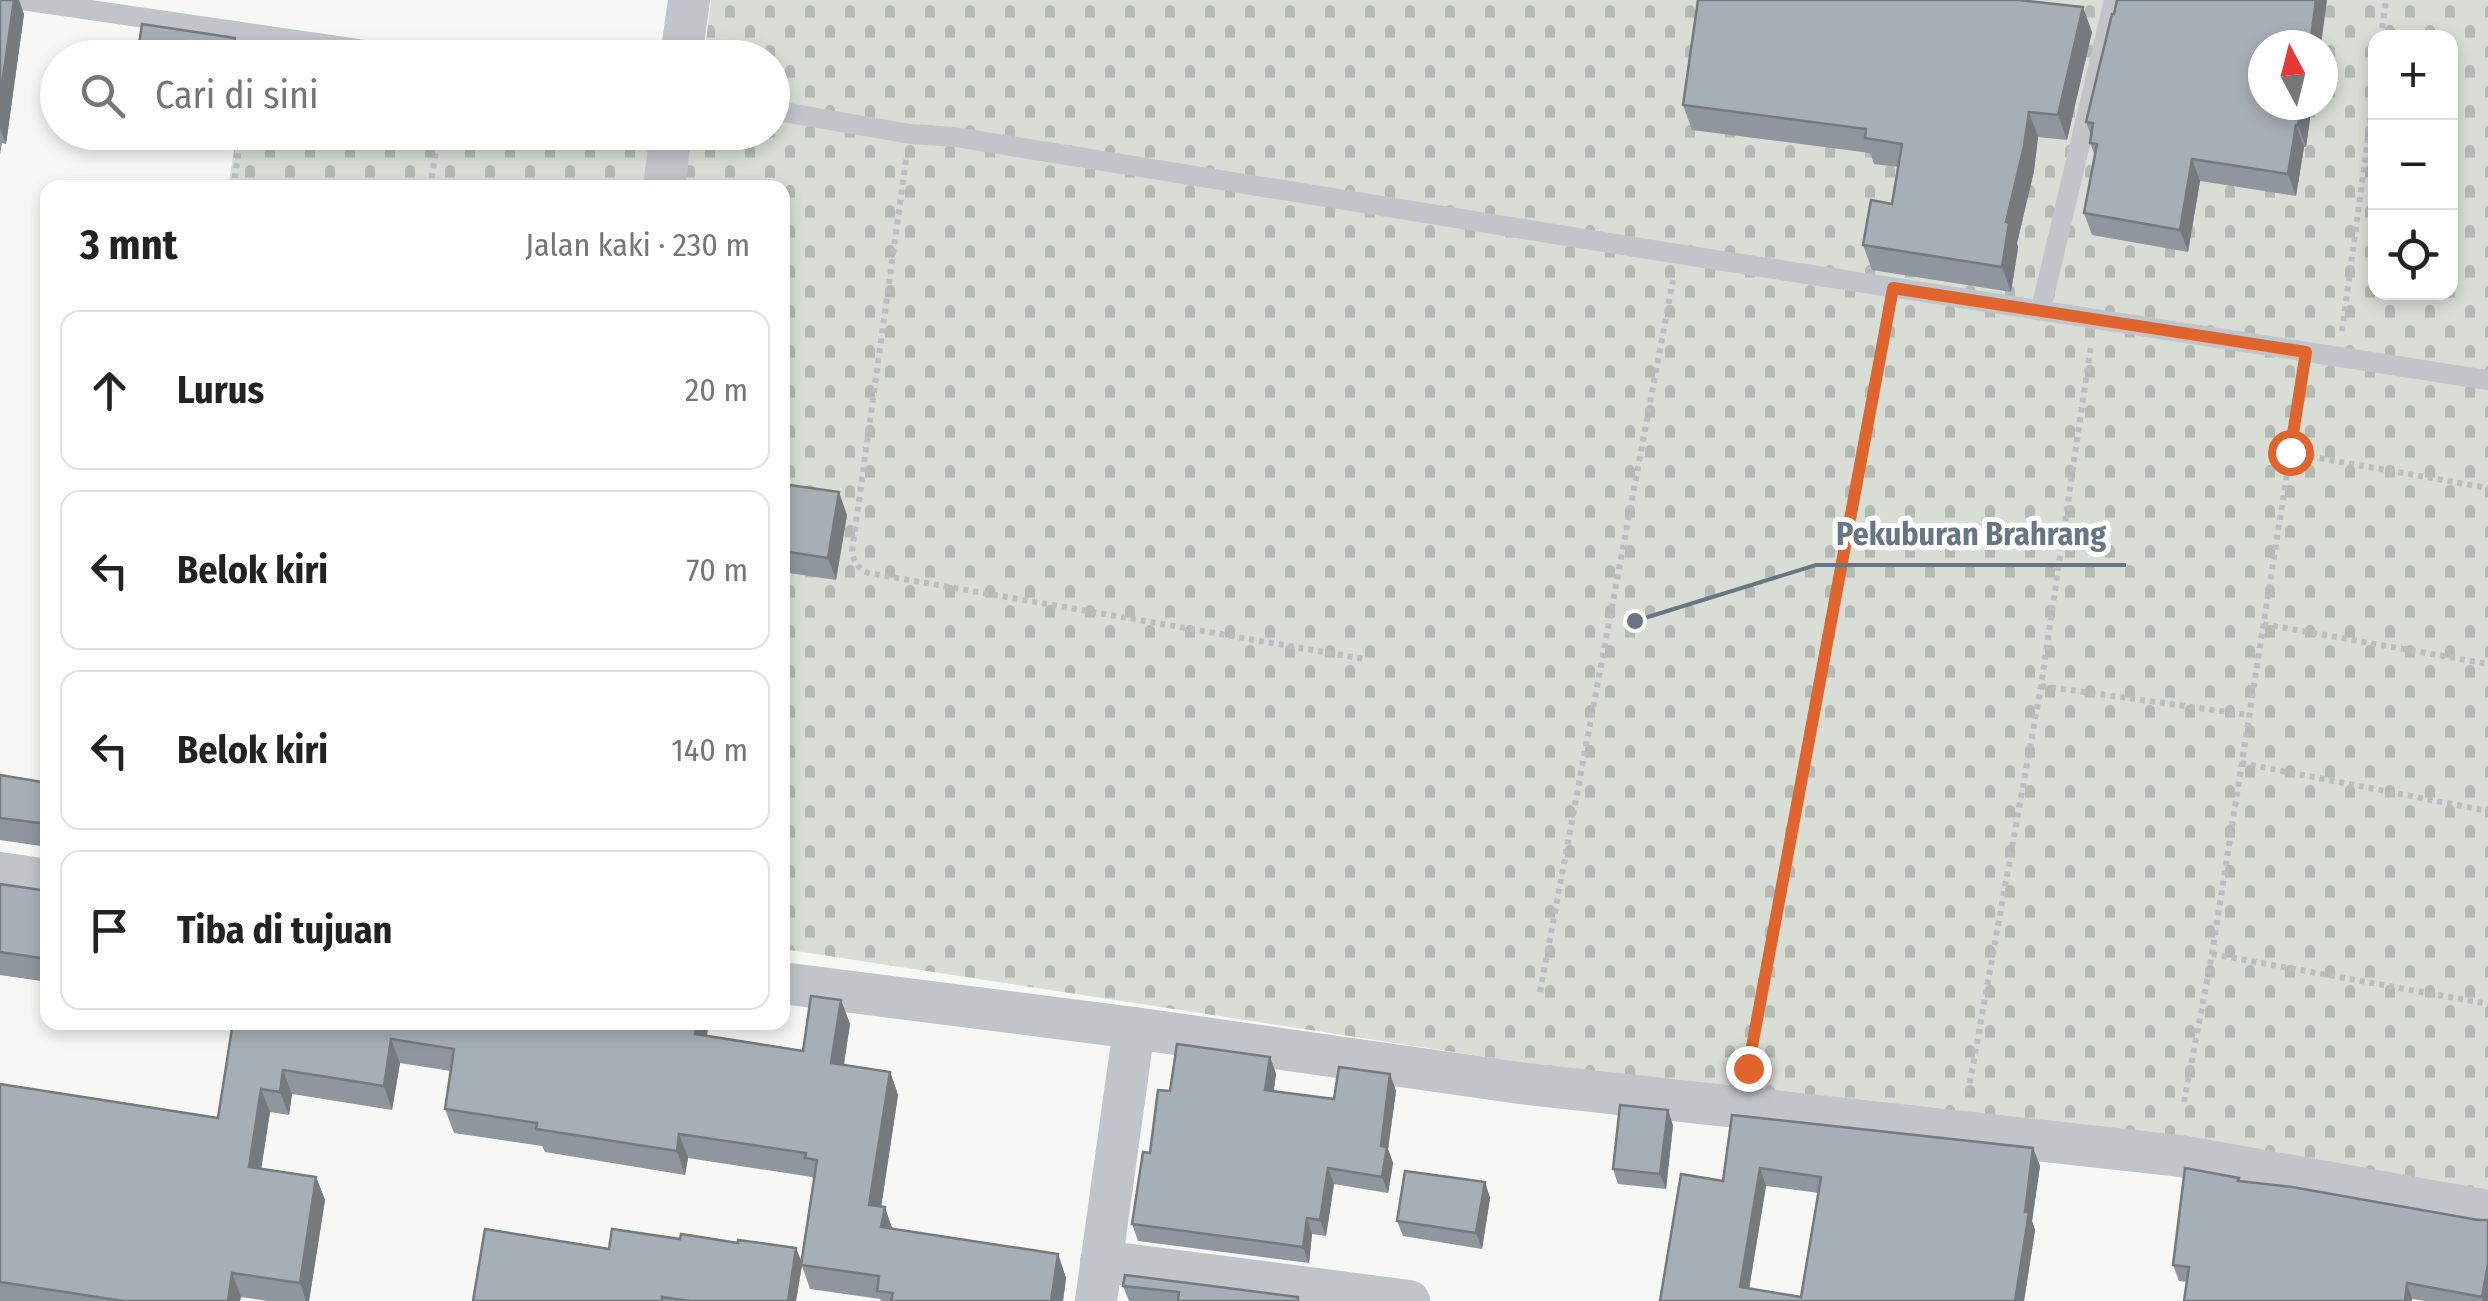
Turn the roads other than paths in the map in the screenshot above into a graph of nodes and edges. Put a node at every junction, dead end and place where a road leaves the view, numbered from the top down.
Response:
1 (22, 0) edge
2 (689, 0) edge
3 (2114, 0) edge
4 (296, 40) edge
5 (683, 40) edge
6 (790, 113) edge
7 (669, 150) edge
8 (665, 180) edge
9 (2041, 309) junction
10 (2488, 380) edge
11 (0, 873) edge
12 (40, 879) edge
13 (790, 985) edge
14 (1134, 1028) junction
15 (2488, 1211) edge
16 (1098, 1281) edge
17 (1410, 1301) edge

1 - 4 lane
2 - 5 street
3 - 9 lane
6 - 9 lane
7 - 8 street
9 - 10 lane
11 - 12 street
13 - 14 street
14 - 15 street
14 - 16 street
16 - 17 street

